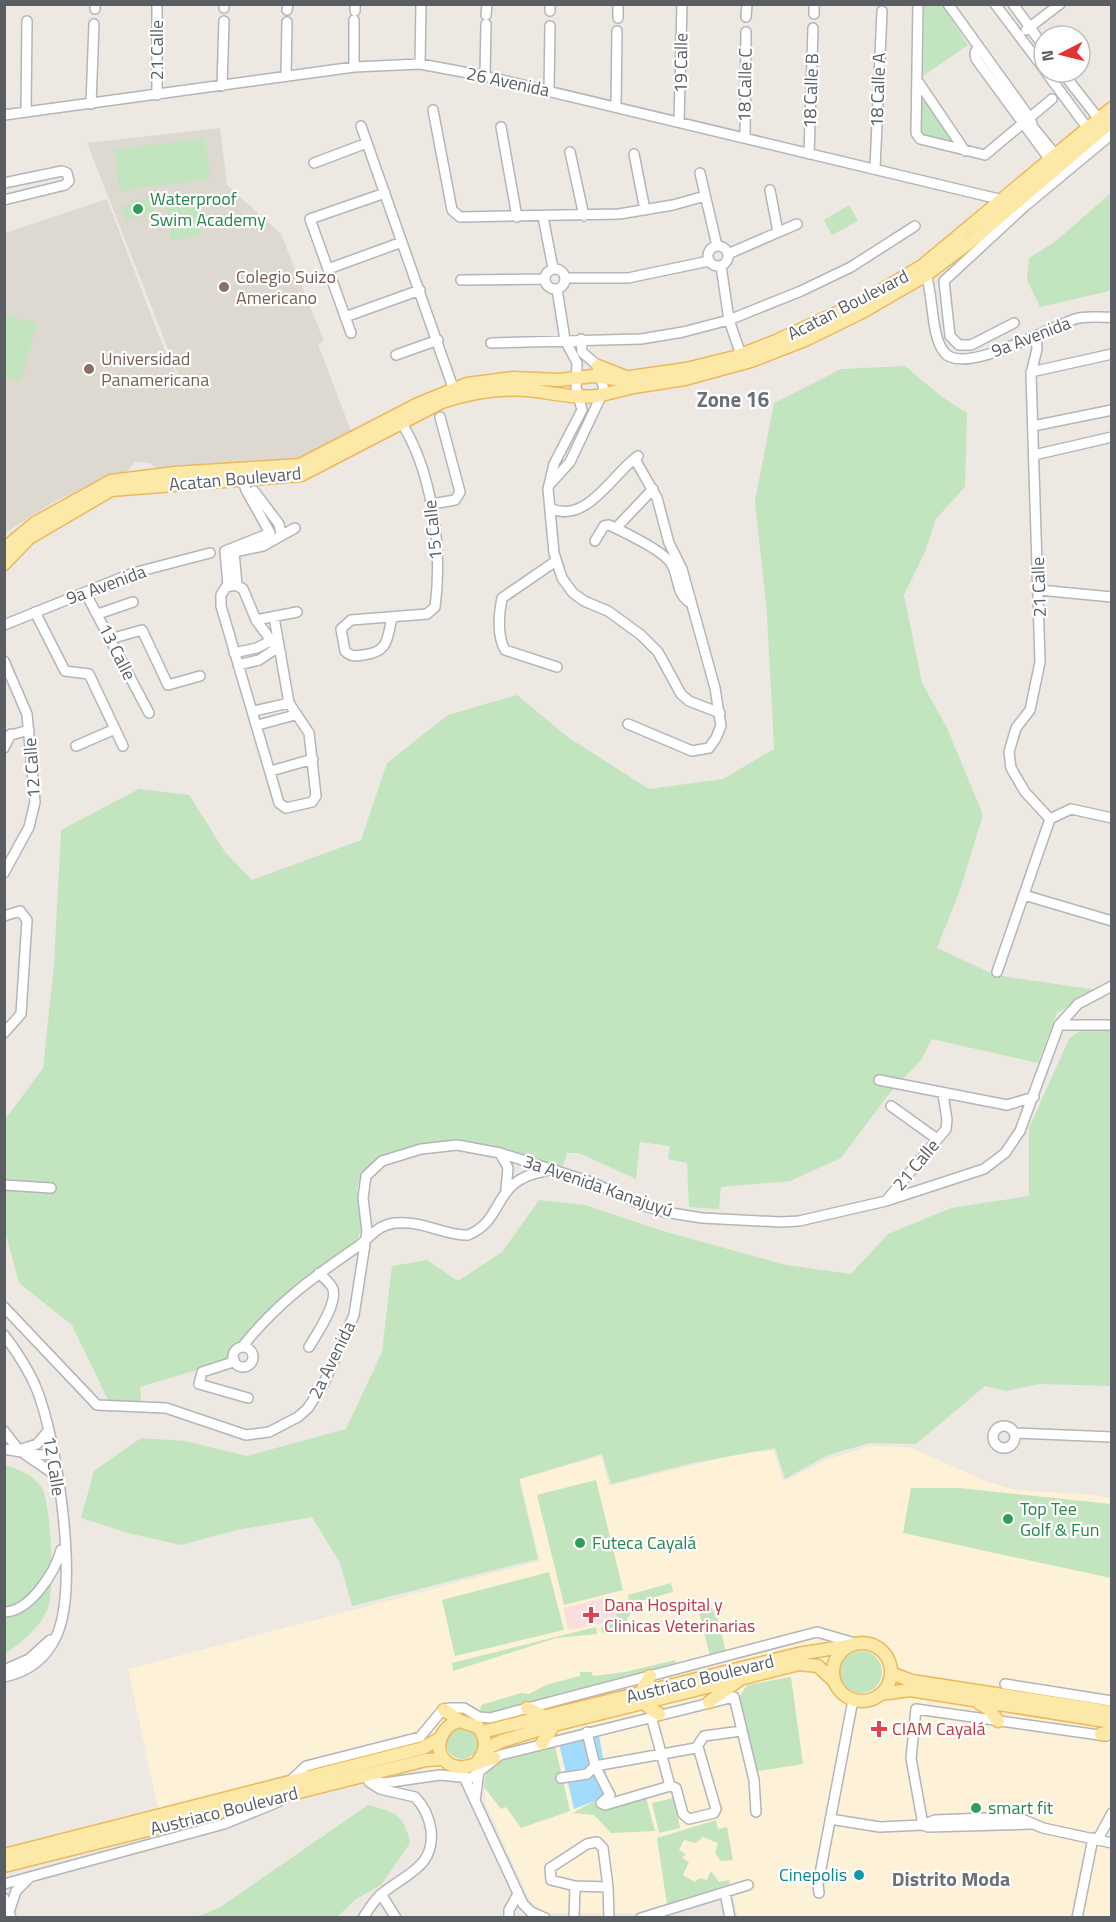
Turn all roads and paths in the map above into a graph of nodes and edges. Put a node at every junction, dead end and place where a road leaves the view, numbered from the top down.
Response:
1 (157, 4) edge
2 (420, 4) edge
3 (487, 4) edge
4 (618, 4) edge
5 (682, 4) edge
6 (747, 4) edge
7 (918, 4) edge
8 (948, 4) edge
9 (995, 4) edge
10 (1013, 4) edge
11 (1060, 4) edge
12 (882, 11) dead end
13 (355, 12) edge
14 (747, 17) dead end
15 (618, 18) dead end
16 (27, 21) dead end
17 (224, 21) dead end
18 (287, 22) dead end
19 (94, 24) dead end
20 (550, 27) dead end
21 (1030, 27) junction
22 (813, 28) dead end
23 (1032, 30) edge
24 (617, 31) dead end
25 (746, 32) dead end
26 (1019, 35) junction
27 (978, 46) junction
28 (1032, 52) edge
29 (420, 64) junction
30 (354, 67) junction
31 (485, 75) junction
32 (286, 76) junction
33 (916, 80) junction
34 (1055, 84) edge
35 (1072, 84) edge
36 (222, 86) junction
37 (549, 91) junction
38 (157, 95) junction
39 (1052, 99) dead end
40 (91, 104) junction
41 (616, 106) junction
42 (1112, 108) edge
43 (433, 110) dead end
44 (26, 112) junction
45 (4, 115) edge
46 (1030, 118) junction
47 (679, 122) junction
48 (1022, 125) junction
49 (1107, 125) edge
50 (362, 126) dead end
51 (501, 127) dead end
52 (1091, 133) junction
53 (745, 138) junction
54 (367, 143) junction
55 (965, 151) junction
56 (570, 152) dead end
57 (634, 154) dead end
58 (809, 154) junction
59 (1056, 161) junction
60 (314, 163) dead end
61 (875, 169) junction
62 (700, 173) dead end
63 (4, 183) edge
64 (770, 190) dead end
65 (385, 193) junction
66 (705, 196) junction
67 (1003, 200) junction
68 (4, 201) edge
69 (645, 210) junction
70 (584, 216) junction
71 (517, 217) junction
72 (543, 217) junction
73 (797, 224) dead end
74 (915, 226) dead end
75 (778, 232) junction
76 (402, 242) junction
77 (717, 246) junction
78 (728, 254) junction
79 (709, 261) junction
80 (722, 266) junction
81 (553, 268) junction
82 (327, 269) junction
83 (924, 271) junction
84 (566, 278) junction
85 (545, 279) junction
86 (461, 280) dead end
87 (557, 289) junction
88 (420, 290) junction
89 (345, 317) junction
90 (1108, 317) edge
91 (729, 320) junction
92 (1014, 323) dead end
93 (1112, 328) edge
94 (351, 333) dead end
95 (1036, 336) junction
96 (581, 339) junction
97 (438, 340) junction
98 (565, 340) junction
99 (491, 343) dead end
100 (1112, 354) edge
101 (396, 355) dead end
102 (741, 355) junction
103 (577, 363) junction
104 (600, 372) junction
105 (1031, 372) junction
106 (577, 377) junction
107 (455, 393) junction
108 (602, 394) junction
109 (579, 396) junction
110 (1112, 410) edge
111 (440, 417) dead end
112 (399, 419) junction
113 (1033, 426) junction
114 (1112, 437) edge
115 (1034, 455) junction
116 (243, 478) junction
117 (551, 483) junction
118 (653, 489) junction
119 (432, 504) junction
120 (550, 508) junction
121 (295, 528) dead end
122 (616, 528) junction
123 (281, 534) junction
124 (267, 539) junction
125 (596, 541) dead end
126 (5, 548) edge
127 (210, 553) dead end
128 (668, 553) junction
129 (556, 561) junction
130 (4, 564) edge
131 (232, 585) junction
132 (1039, 590) junction
133 (85, 591) junction
134 (1112, 597) edge
135 (133, 602) dead end
136 (35, 612) junction
137 (297, 612) dead end
138 (98, 614) junction
139 (274, 617) junction
140 (392, 617) junction
141 (256, 620) junction
142 (4, 625) edge
143 (110, 639) junction
144 (276, 647) junction
145 (234, 653) junction
146 (4, 661) edge
147 (238, 665) junction
148 (557, 667) dead end
149 (200, 676) dead end
150 (289, 703) junction
151 (254, 711) junction
152 (149, 713) dead end
153 (720, 713) junction
154 (295, 715) junction
155 (628, 724) dead end
156 (258, 725) junction
157 (115, 729) junction
158 (29, 730) junction
159 (8, 736) edge
160 (76, 746) dead end
161 (123, 746) dead end
162 (4, 748) edge
163 (313, 759) junction
164 (271, 771) junction
165 (1112, 818) edge
166 (1050, 819) junction
167 (5, 873) edge
168 (1024, 895) junction
169 (4, 916) edge
170 (1112, 921) edge
171 (997, 972) dead end
172 (1112, 986) edge
173 (1059, 1025) junction
174 (1112, 1025) edge
175 (4, 1033) edge
176 (879, 1080) dead end
177 (943, 1094) junction
178 (1034, 1097) junction
179 (891, 1106) dead end
180 (937, 1139) junction
181 (500, 1153) junction
182 (549, 1170) junction
183 (4, 1185) edge
184 (51, 1188) dead end
185 (506, 1189) junction
186 (886, 1201) junction
187 (367, 1220) junction
188 (382, 1227) junction
189 (365, 1241) junction
190 (342, 1257) junction
191 (360, 1268) junction
192 (319, 1273) junction
193 (4, 1307) edge
194 (4, 1335) edge
195 (309, 1347) dead end
196 (246, 1349) junction
197 (234, 1359) junction
198 (248, 1398) dead end
199 (49, 1430) junction
200 (4, 1431) edge
201 (1014, 1433) dead end
202 (1112, 1437) edge
203 (4, 1449) edge
204 (19, 1450) junction
205 (53, 1450) junction
206 (58, 1477) junction
207 (64, 1542) junction
208 (64, 1608) junction
209 (4, 1612) edge
210 (852, 1645) junction
211 (4, 1670) edge
212 (891, 1673) junction
213 (650, 1676) junction
214 (4, 1677) edge
215 (741, 1678) junction
216 (835, 1682) junction
217 (1005, 1683) joint
218 (881, 1694) junction
219 (988, 1694) junction
220 (734, 1697) junction
221 (641, 1698) junction
222 (970, 1699) junction
223 (853, 1700) junction
224 (1112, 1701) edge
225 (709, 1702) junction
226 (527, 1708) junction
227 (444, 1710) junction
228 (1107, 1712) edge
229 (655, 1715) junction
230 (460, 1721) junction
231 (550, 1721) junction
232 (998, 1721) junction
233 (1112, 1722) edge
234 (741, 1731) junction
235 (482, 1732) junction
236 (586, 1732) junction
237 (1108, 1734) edge
238 (439, 1739) junction
239 (542, 1743) junction
240 (698, 1747) junction
241 (485, 1749) junction
242 (662, 1754) junction
243 (494, 1758) joint
244 (444, 1759) junction
245 (595, 1766) junction
246 (457, 1767) junction
247 (478, 1767) junction
248 (362, 1777) junction
249 (561, 1778) dead end
250 (465, 1779) junction
251 (287, 1784) junction
252 (670, 1786) junction
253 (307, 1790) junction
254 (475, 1801) junction
255 (756, 1812) dead end
256 (1112, 1813) edge
257 (830, 1819) junction
258 (922, 1825) junction
259 (1096, 1839) junction
260 (1112, 1843) edge
261 (4, 1855) edge
262 (4, 1866) edge
263 (29, 1878) junction
264 (4, 1884) edge
265 (748, 1884) dead end
266 (575, 1886) junction
267 (608, 1887) junction
268 (725, 1893) junction
269 (819, 1893) dead end
270 (381, 1894) junction
271 (518, 1894) junction
272 (4, 1898) edge
273 (10, 1913) edge
274 (363, 1917) edge
275 (396, 1917) edge
276 (509, 1917) edge
277 (542, 1917) edge
278 (574, 1917) edge
279 (609, 1917) edge
280 (641, 1917) edge
281 (730, 1917) edge
282 (1077, 1917) edge

1 - 38 street, 21 Calle
2 - 29 street
3 - 31 street
4 - 15 street
5 - 47 street, 19 Calle
6 - 14 street
7 - 33 street
8 - 27 street
9 - 26 street
10 - 21 street
11 - 21 street
12 - 61 street, 18 Calle A
13 - 30 street
16 - 44 street
17 - 36 street
18 - 32 street
19 - 40 street
20 - 37 street
21 - 23 street
21 - 26 street
22 - 58 street, 18 Calle B
24 - 41 street
25 - 53 street, 18 Calle C
26 - 28 street
27 - 46 street
27 - 48 street
29 - 30 street, 26 Avenida
29 - 31 street, 26 Avenida
30 - 32 street, 26 Avenida
31 - 37 street, 26 Avenida
32 - 36 street, 26 Avenida
33 - 55 street
33 - 55 street
34 - 52 street
35 - 49 street
36 - 38 street, 26 Avenida
37 - 41 street, 26 Avenida
38 - 40 street, 26 Avenida
39 - 46 street
40 - 44 street, 26 Avenida
41 - 47 street, 26 Avenida
42 - 49 main road, Acatan Boulevard
43 - 71 street
44 - 45 street, 26 Avenida
46 - 48 street
46 - 59 street
47 - 53 street, 26 Avenida
48 - 55 street
48 - 59 street
49 - 52 main road, Acatan Boulevard
49 - 92 street
50 - 54 street
51 - 71 street
52 - 59 main road, Acatan Boulevard
53 - 58 street, 26 Avenida
54 - 60 street
54 - 65 street
56 - 70 street
57 - 69 street
58 - 61 street, 26 Avenida
59 - 67 main road, Acatan Boulevard
59 - 83 main road, Acatan Boulevard
61 - 67 street, 26 Avenida
62 - 66 street
63 - 68 street
64 - 75 street
65 - 76 street
65 - 82 street
66 - 69 street
66 - 77 street
67 - 83 main road, Acatan Boulevard
69 - 70 street
70 - 72 street
71 - 72 street
72 - 81 street
73 - 75 street
74 - 91 street
75 - 78 street
76 - 82 street
76 - 88 street
77 - 78 street
77 - 79 street
78 - 80 street
79 - 80 street
79 - 84 street
80 - 91 street
81 - 84 street
81 - 85 street
82 - 89 street
83 - 95 street, 9a Avenida
83 - 102 main road, Acatan Boulevard
83 - 108 main road, Acatan Boulevard
84 - 87 street
85 - 86 street
85 - 87 street
87 - 98 street
88 - 89 street
88 - 97 street
89 - 94 street
90 - 93 street
90 - 95 street, 9a Avenida
91 - 96 street
91 - 102 street
95 - 105 street, 21 Calle
96 - 98 street
96 - 104 street
97 - 101 street
97 - 107 street
98 - 99 street
98 - 103 street
100 - 105 street
102 - 104 main road, Acatan Boulevard
103 - 104 street
103 - 106 street
104 - 106 main road, Acatan Boulevard
104 - 108 street
105 - 113 street, 21 Calle
106 - 107 main road, Acatan Boulevard
106 - 109 street
107 - 109 main road, Acatan Boulevard
107 - 112 main road, Acatan Boulevard
108 - 109 main road, Acatan Boulevard
108 - 117 street
109 - 117 street
110 - 113 street
111 - 119 street
112 - 116 main road, Acatan Boulevard
112 - 119 street, 15 Calle
113 - 115 street, 21 Calle
114 - 115 street
115 - 132 street, 21 Calle
116 - 123 street
116 - 124 street
116 - 126 main road, Acatan Boulevard
116 - 130 main road, Acatan Boulevard
117 - 120 street
118 - 120 street
118 - 122 street
118 - 128 street
119 - 140 street, 15 Calle
120 - 129 street
121 - 123 street
122 - 125 street
122 - 128 street
123 - 124 street
124 - 131 street
127 - 133 street, 9a Avenida
128 - 153 street
129 - 148 street
129 - 153 street
131 - 141 street
131 - 145 street
132 - 134 street
132 - 166 street, 21 Calle
133 - 136 street, 9a Avenida
133 - 138 street, 13 Calle
135 - 138 street
136 - 142 street, 9a Avenida
136 - 157 street
137 - 139 street
138 - 143 street, 13 Calle
139 - 141 street
139 - 144 street
140 - 140 street, 15 Calle
141 - 144 street
143 - 149 street
143 - 152 street, 13 Calle
144 - 145 street
144 - 147 street
144 - 150 street
145 - 147 street
146 - 158 street, 12 Calle
147 - 151 street
150 - 151 street
150 - 154 street
151 - 156 street
153 - 155 street
154 - 156 street
154 - 163 street
156 - 164 street
157 - 160 street
157 - 161 street
158 - 159 street
158 - 167 street, 12 Calle
159 - 162 street
163 - 164 street
163 - 164 street
165 - 166 street
166 - 168 street
168 - 170 street
168 - 171 street
169 - 175 street
172 - 173 street
173 - 174 street
173 - 178 street, 3a Avenida Kanajuyú
176 - 177 street
177 - 178 street
177 - 180 street, 21 Calle
178 - 186 street, 3a Avenida Kanajuyú
179 - 180 street
180 - 186 street, 21 Calle
181 - 182 street, 3a Avenida Kanajuyú
181 - 185 street
181 - 187 street, 3a Avenida Kanajuyú
182 - 185 street
182 - 186 street, 3a Avenida Kanajuyú
183 - 184 street
185 - 188 street
187 - 188 street
187 - 189 street, 3a Avenida Kanajuyú
188 - 189 street
189 - 190 street
189 - 191 street, 2a Avenida
190 - 191 street
190 - 192 street
191 - 193 street, 2a Avenida
192 - 195 street
192 - 196 street
194 - 199 street, 12 Calle
196 - 197 street
196 - 197 street
197 - 198 street
199 - 204 street
199 - 205 street, 12 Calle
200 - 204 street
201 - 202 street
203 - 204 street
204 - 205 street
204 - 206 street
205 - 206 street, 12 Calle
206 - 207 street, 12 Calle
207 - 208 street, 12 Calle
207 - 209 street
208 - 211 street, 12 Calle
208 - 214 street, 12 Calle
210 - 212 main road
210 - 213 street
210 - 216 main road
210 - 221 main road, Austriaco Boulevard
212 - 218 main road
212 - 219 main road
213 - 221 main road
213 - 226 street
215 - 216 main road, Austriaco Boulevard
215 - 220 street
215 - 221 main road, Austriaco Boulevard
215 - 225 main road
216 - 223 main road
217 - 219 main road
217 - 224 street
218 - 222 main road
218 - 223 main road
219 - 228 main road
220 - 225 street
220 - 234 street
221 - 229 main road
221 - 231 main road, Austriaco Boulevard
222 - 232 main road
222 - 233 main road
223 - 257 street
225 - 229 street
226 - 227 street
226 - 231 main road
227 - 230 main road
227 - 251 street
229 - 236 street
229 - 242 street
230 - 235 main road
230 - 238 main road
231 - 235 main road, Austriaco Boulevard
231 - 239 main road
231 - 241 main road, Austriaco Boulevard
232 - 237 street
232 - 258 street
234 - 240 street
234 - 255 street
235 - 241 main road
236 - 239 street
236 - 245 street
238 - 244 main road
238 - 251 main road, Austriaco Boulevard
239 - 243 street
240 - 242 street
240 - 252 street
241 - 247 main road
242 - 245 street
242 - 252 street
243 - 247 main road
244 - 246 main road
244 - 248 main road, Austriaco Boulevard
245 - 249 street
245 - 252 street
246 - 247 main road
246 - 250 street
247 - 250 street
247 - 254 street
248 - 250 street
248 - 253 main road, Austriaco Boulevard
248 - 270 street
250 - 254 street
251 - 261 main road, Austriaco Boulevard
253 - 262 main road, Austriaco Boulevard
253 - 263 street
254 - 271 street
256 - 259 street
257 - 258 street
257 - 269 street
258 - 259 street
259 - 260 street
259 - 282 street
263 - 264 street
263 - 273 street
265 - 268 street
266 - 267 street
266 - 267 street
266 - 278 street
267 - 279 street
268 - 280 street
268 - 281 street
270 - 274 street
270 - 275 street
271 - 276 street
271 - 277 street
272 - 273 street

